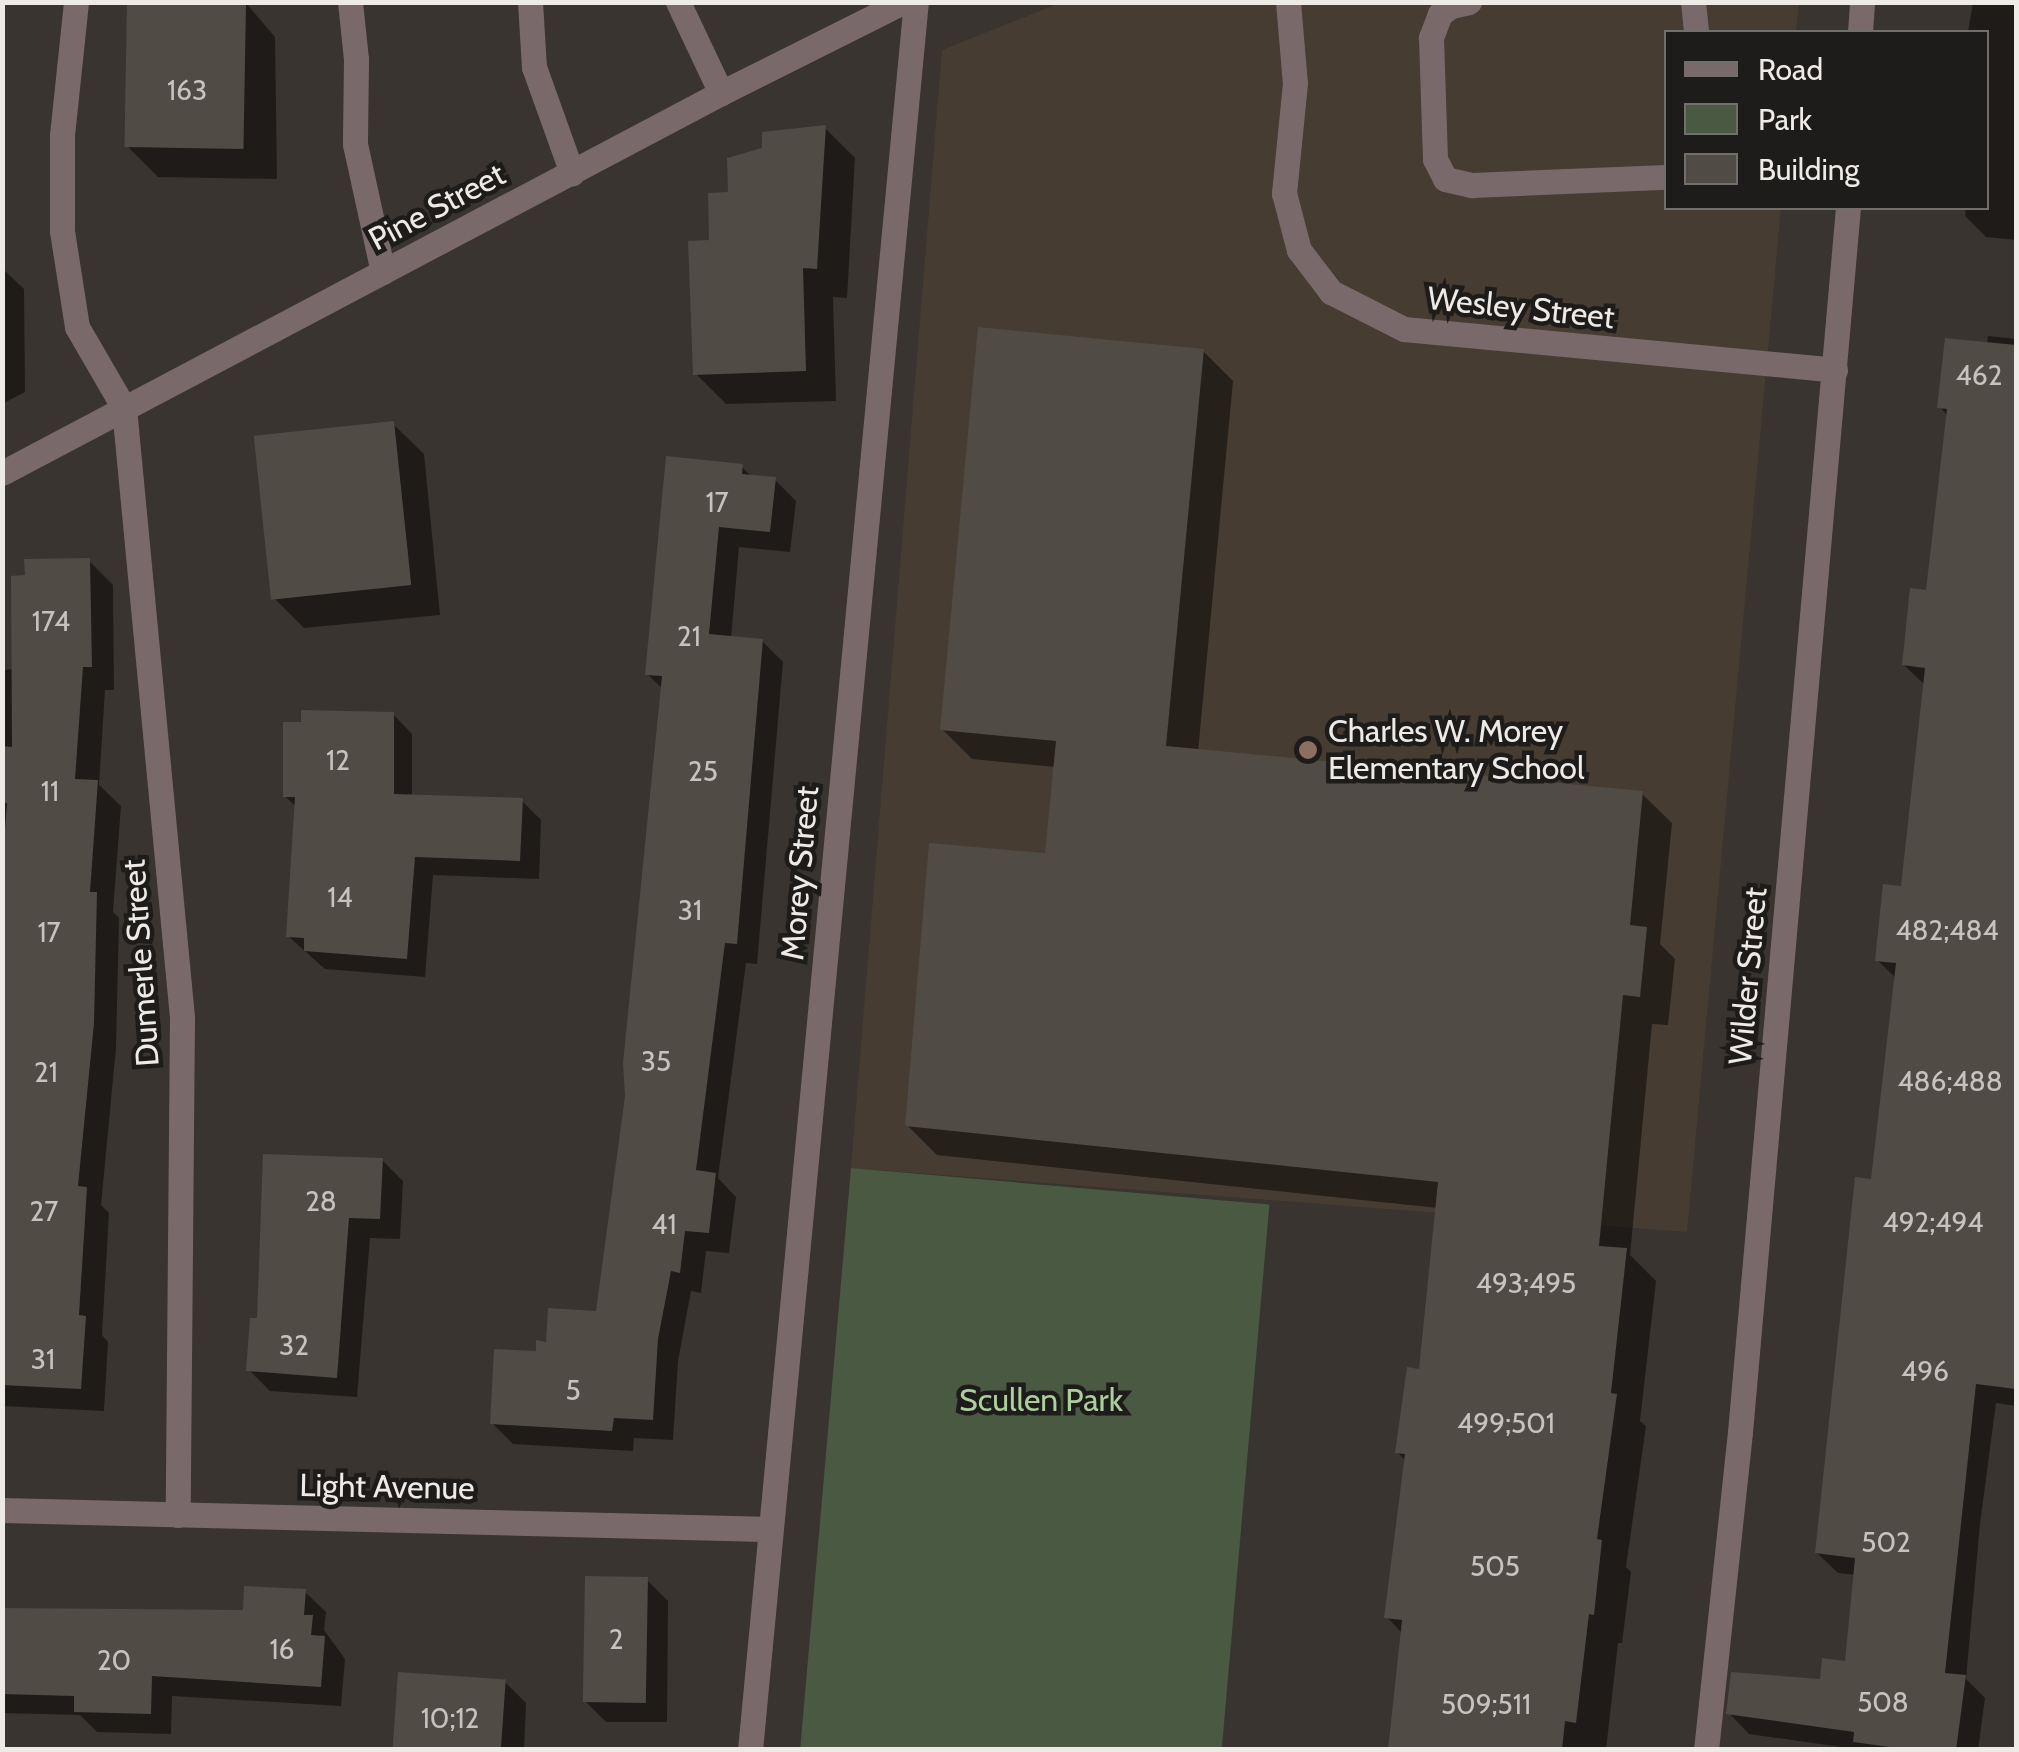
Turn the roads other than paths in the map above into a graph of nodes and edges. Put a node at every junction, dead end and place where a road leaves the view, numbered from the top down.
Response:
1 (76, 2) edge
2 (350, 2) edge
3 (530, 2) edge
4 (678, 2) edge
5 (903, 2) edge
6 (916, 2) edge
7 (1288, 2) edge
8 (1470, 2) edge
9 (1694, 2) edge
10 (1862, 2) edge
11 (1696, 30) edge
12 (1860, 30) edge
13 (721, 93) junction
14 (572, 173) junction
15 (1664, 178) edge
16 (1848, 210) edge
17 (383, 272) junction
18 (1835, 370) junction
19 (124, 408) junction
20 (2, 473) edge
21 (2, 1510) edge
22 (178, 1515) junction
23 (770, 1528) junction
24 (750, 1750) edge
25 (1706, 1750) edge

1 - 19 street
2 - 17 street
3 - 14 street
4 - 13 street
5 - 13 street, Pine Street
6 - 23 street, Morey Street
7 - 18 street, Wesley Street
8 - 15 street
9 - 11 street
10 - 12 street
13 - 14 street, Pine Street
14 - 17 street, Pine Street
16 - 18 street, Wilder Street
17 - 19 street, Pine Street
18 - 25 street, Wilder Street
19 - 20 street, Pine Street
19 - 22 street, Dumerle Street
21 - 22 street, Light Avenue
22 - 23 street, Light Avenue
23 - 24 street, Morey Street

